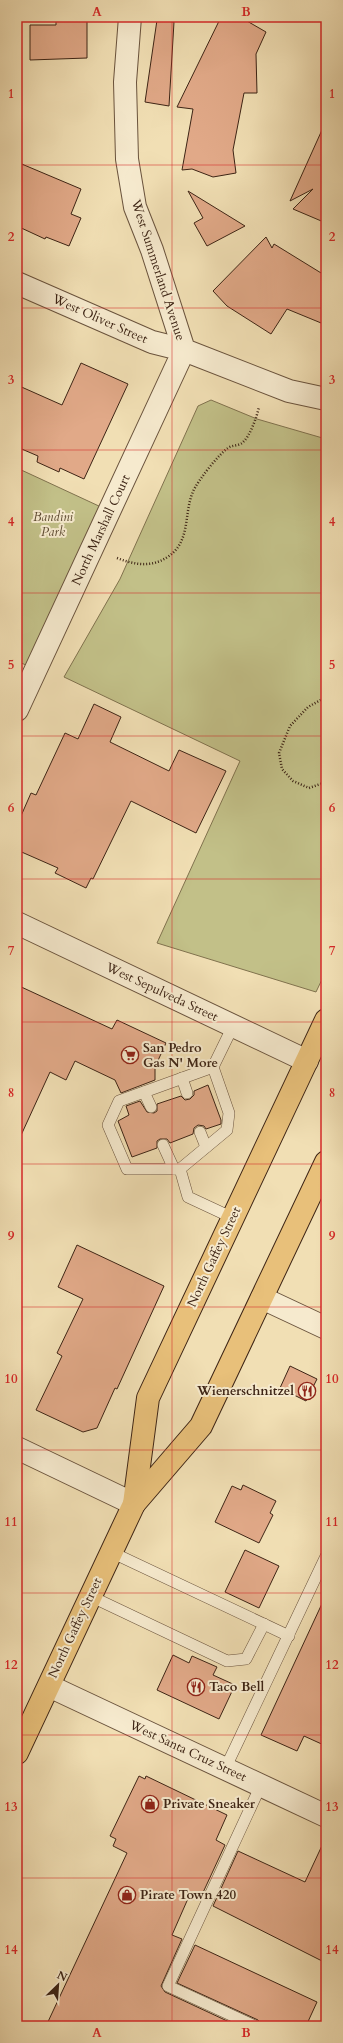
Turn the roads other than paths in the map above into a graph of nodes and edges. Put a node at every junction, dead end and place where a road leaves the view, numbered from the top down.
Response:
1 (130, 17) edge
2 (17, 283) edge
3 (184, 350) junction
4 (326, 399) edge
5 (17, 710) edge
6 (17, 923) edge
7 (326, 1020) edge
8 (233, 1026) junction
9 (306, 1061) junction
10 (213, 1067) junction
11 (182, 1078) junction
12 (144, 1092) junction
13 (187, 1093) dead end
14 (151, 1107) dead end
15 (200, 1132) dead end
16 (164, 1146) dead end
17 (206, 1147) junction
18 (326, 1162) edge
19 (177, 1169) junction
20 (233, 1218) junction
21 (262, 1298) junction
22 (326, 1328) edge
23 (17, 1448) edge
24 (134, 1504) junction
25 (111, 1552) junction
26 (326, 1556) edge
27 (323, 1569) edge
28 (90, 1596) junction
29 (264, 1624) junction
30 (289, 1636) junction
31 (49, 1686) junction
32 (17, 1753) edge
33 (225, 1769) junction
34 (261, 1785) junction
35 (326, 1816) edge
36 (255, 2026) edge

1 - 3 street, West Summerland Avenue
2 - 3 street, West Oliver Street
3 - 4 street, West Summerland Avenue
3 - 5 street, North Marshall Court
6 - 8 street, West Sepulveda Street
7 - 9 main road, North Gaffey Street
8 - 9 street, West Sepulveda Street
8 - 10 lane
9 - 20 main road, North Gaffey Street
10 - 11 lane
10 - 17 lane
11 - 12 lane
11 - 13 lane
12 - 14 lane
12 - 19 lane
15 - 17 lane
16 - 19 lane
17 - 19 lane
18 - 21 main road, North Gaffey Street
19 - 20 lane
20 - 24 main road, North Gaffey Street
21 - 22 street
21 - 24 main road, North Gaffey Street
23 - 24 street
24 - 25 main road, North Gaffey Street
25 - 28 main road, North Gaffey Street
25 - 29 lane
26 - 27 lane
27 - 30 lane
28 - 29 lane
28 - 31 main road, North Gaffey Street
29 - 30 lane
30 - 33 lane
31 - 32 main road, North Gaffey Street
31 - 33 street, West Santa Cruz Street
33 - 34 street, West Santa Cruz Street
34 - 35 street, West Santa Cruz Street
34 - 36 lane

